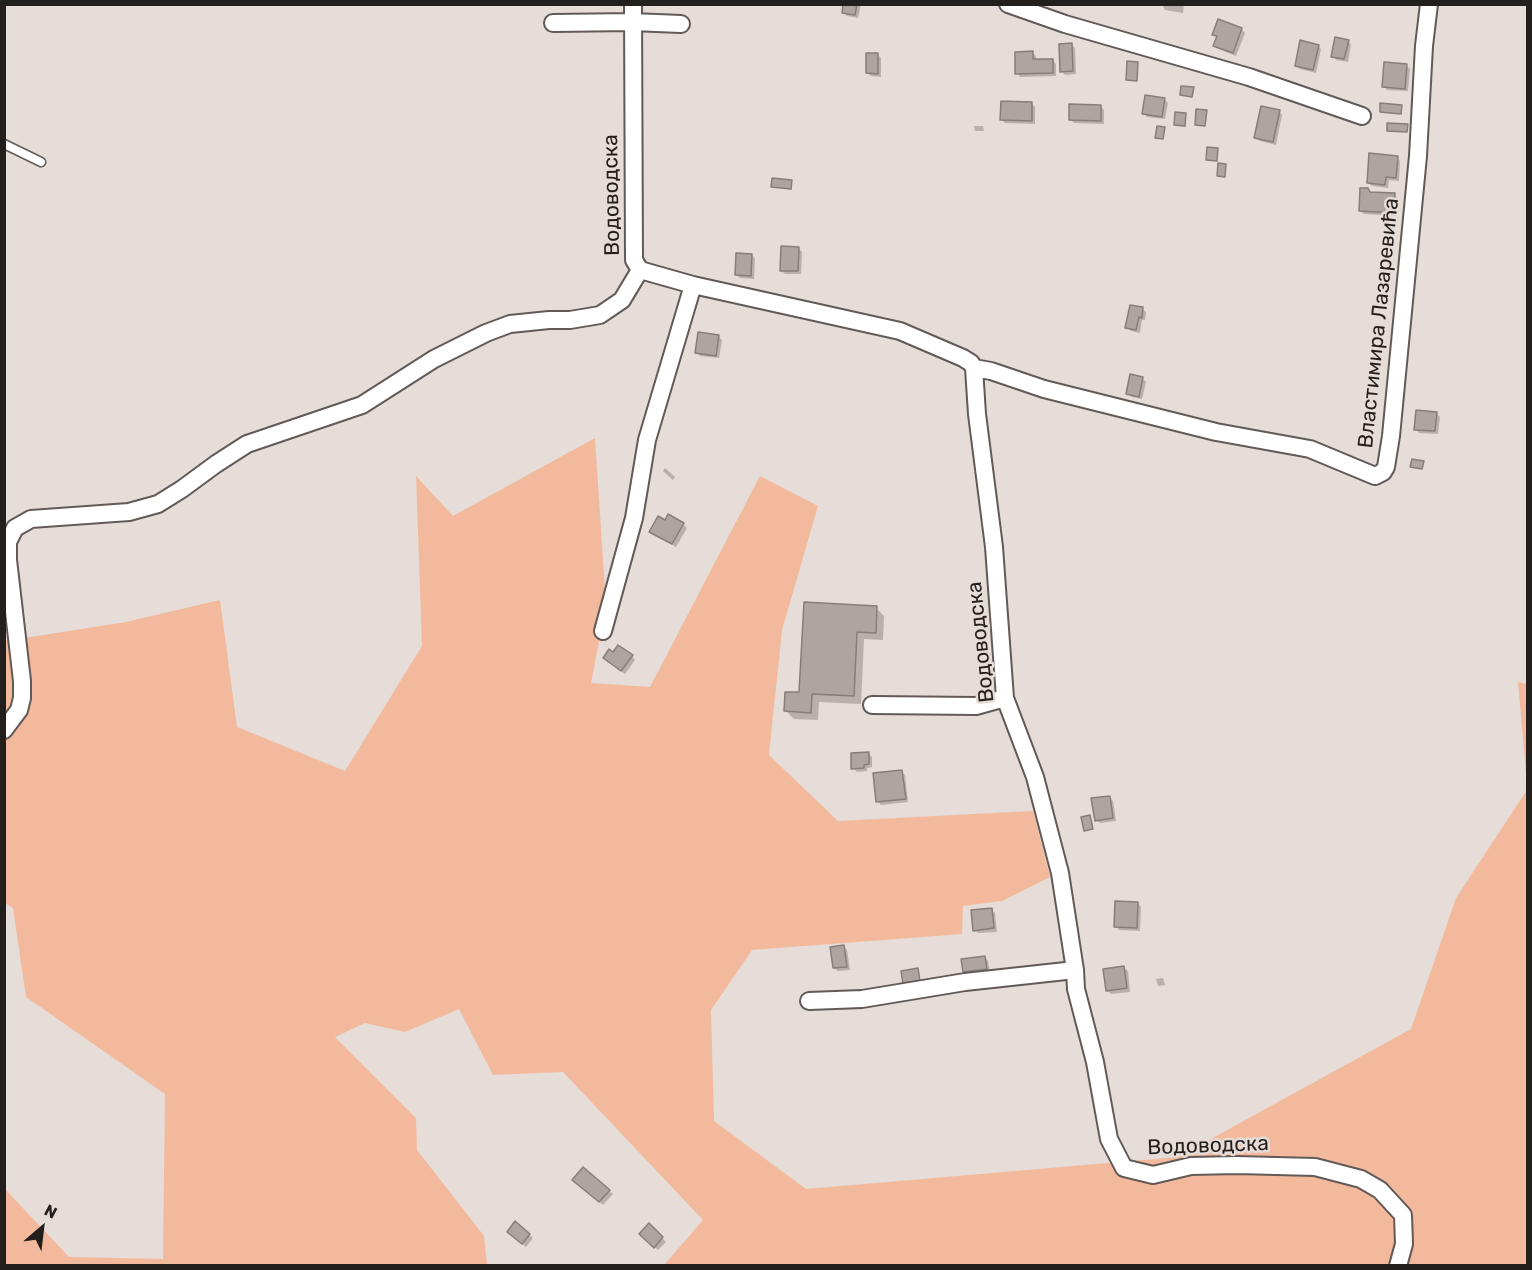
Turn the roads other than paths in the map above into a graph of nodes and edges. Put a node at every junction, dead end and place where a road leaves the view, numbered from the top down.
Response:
1 (633, 4) edge
2 (1008, 4) edge
3 (1429, 4) edge
4 (632, 22) junction
5 (553, 23) dead end
6 (681, 24) dead end
7 (1362, 116) dead end
8 (4, 144) edge
9 (41, 162) dead end
10 (640, 270) junction
11 (693, 285) junction
12 (974, 368) junction
13 (603, 631) dead end
14 (1005, 698) junction
15 (872, 705) dead end
16 (4, 730) edge
17 (1075, 970) junction
18 (809, 1001) dead end
19 (1398, 1266) edge

1 - 4 street, Водоводска
2 - 7 street
3 - 12 street, Властимира Лазаревића
4 - 5 street
4 - 6 street
4 - 10 street, Водоводска
8 - 9 lane
10 - 11 street, Водоводска
10 - 16 street
11 - 12 street, Водоводска
11 - 13 street
12 - 14 street, Водоводска
14 - 15 street
14 - 17 street, Водоводска
17 - 18 street
17 - 19 street, Водоводска

